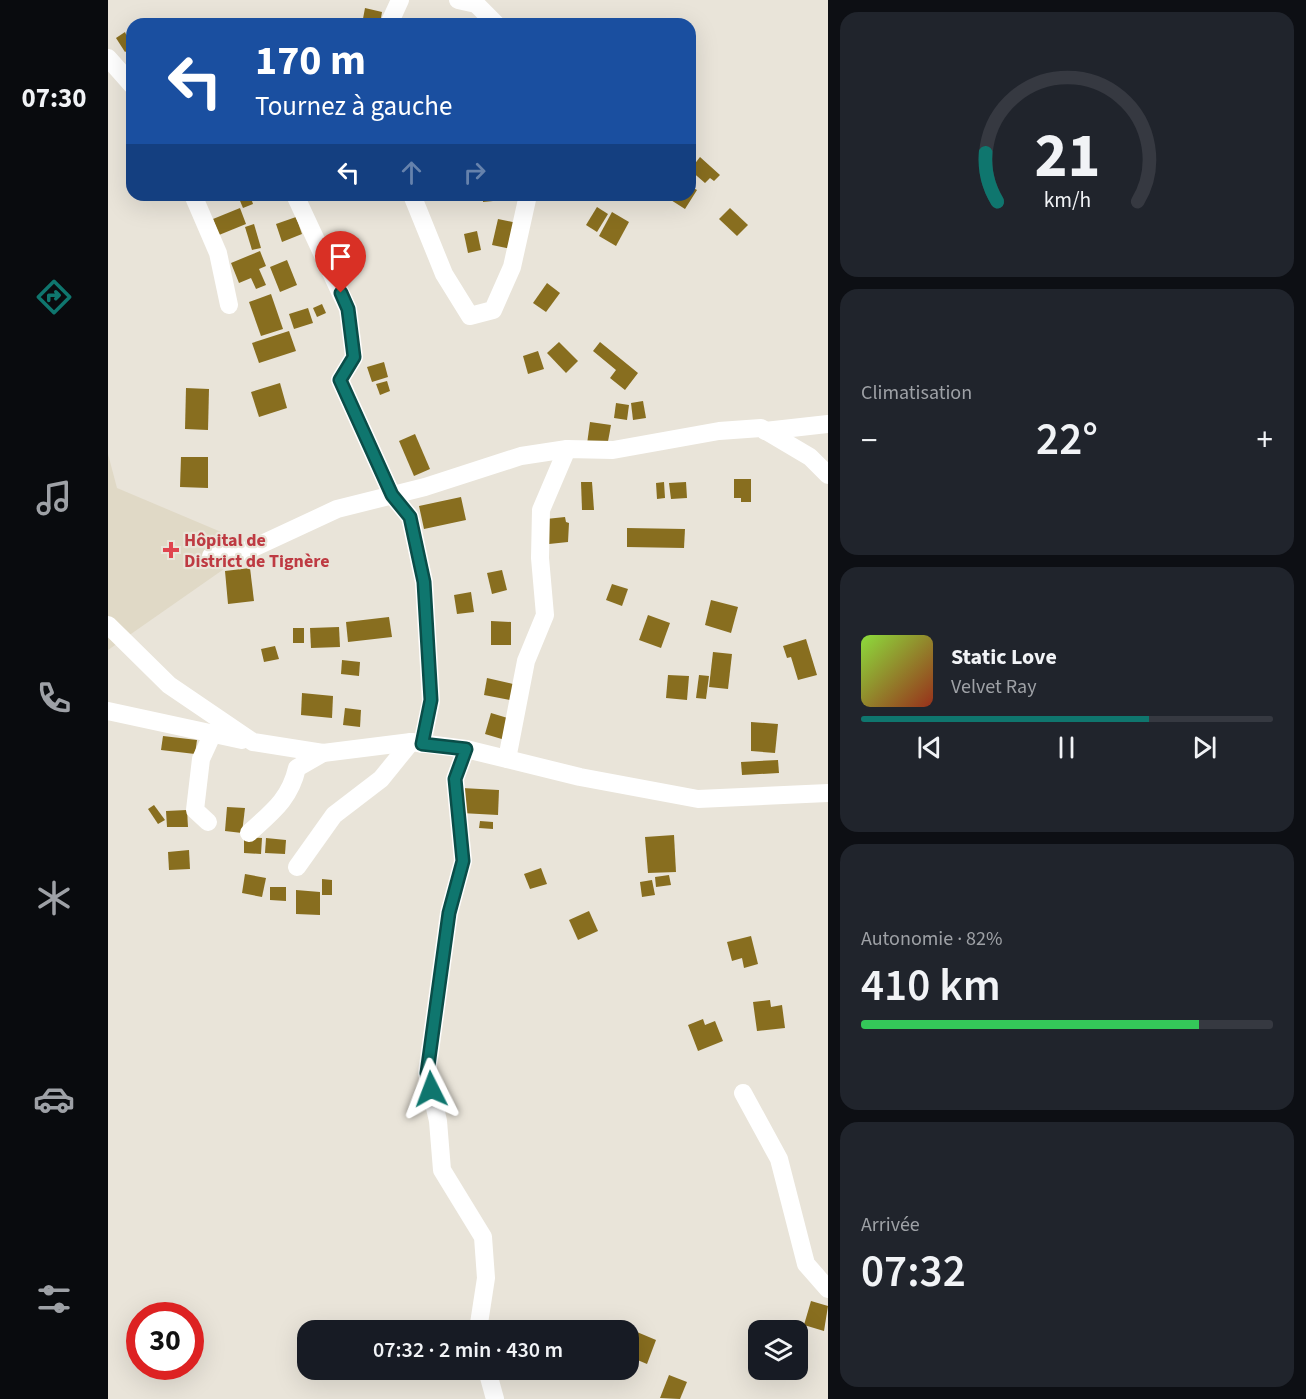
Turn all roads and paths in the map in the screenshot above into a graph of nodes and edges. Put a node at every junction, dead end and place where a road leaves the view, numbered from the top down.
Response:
1 (400, 0) edge
2 (458, 0) edge
3 (392, 18) edge
4 (490, 18) edge
5 (108, 58) edge
6 (126, 78) edge
7 (196, 201) edge
8 (299, 201) edge
9 (414, 201) edge
10 (527, 201) edge
11 (229, 305) dead end
12 (828, 424) edge
13 (765, 431) junction
14 (567, 448) junction
15 (828, 475) edge
16 (392, 495) junction
17 (211, 556) dead end
18 (108, 625) edge
19 (108, 711) edge
20 (213, 733) junction
21 (253, 742) junction
22 (416, 743) junction
23 (466, 749) junction
24 (323, 753) junction
25 (507, 759) junction
26 (828, 794) edge
27 (208, 822) dead end
28 (249, 833) dead end
29 (297, 867) dead end
30 (743, 1093) dead end
31 (828, 1289) edge
32 (480, 1320) edge
33 (490, 1380) edge
34 (495, 1399) edge

1 - 3 street
2 - 4 street
5 - 6 street
7 - 11 street
8 - 16 street
9 - 10 street
12 - 13 street
13 - 14 street
13 - 15 street
14 - 16 street
14 - 25 street
16 - 17 street
16 - 22 street
18 - 21 street
19 - 20 street
20 - 21 street
20 - 27 street
21 - 24 street
22 - 23 street
22 - 24 street
22 - 29 street
23 - 25 street
23 - 32 street
24 - 28 street
25 - 26 street
30 - 31 street
33 - 34 street

